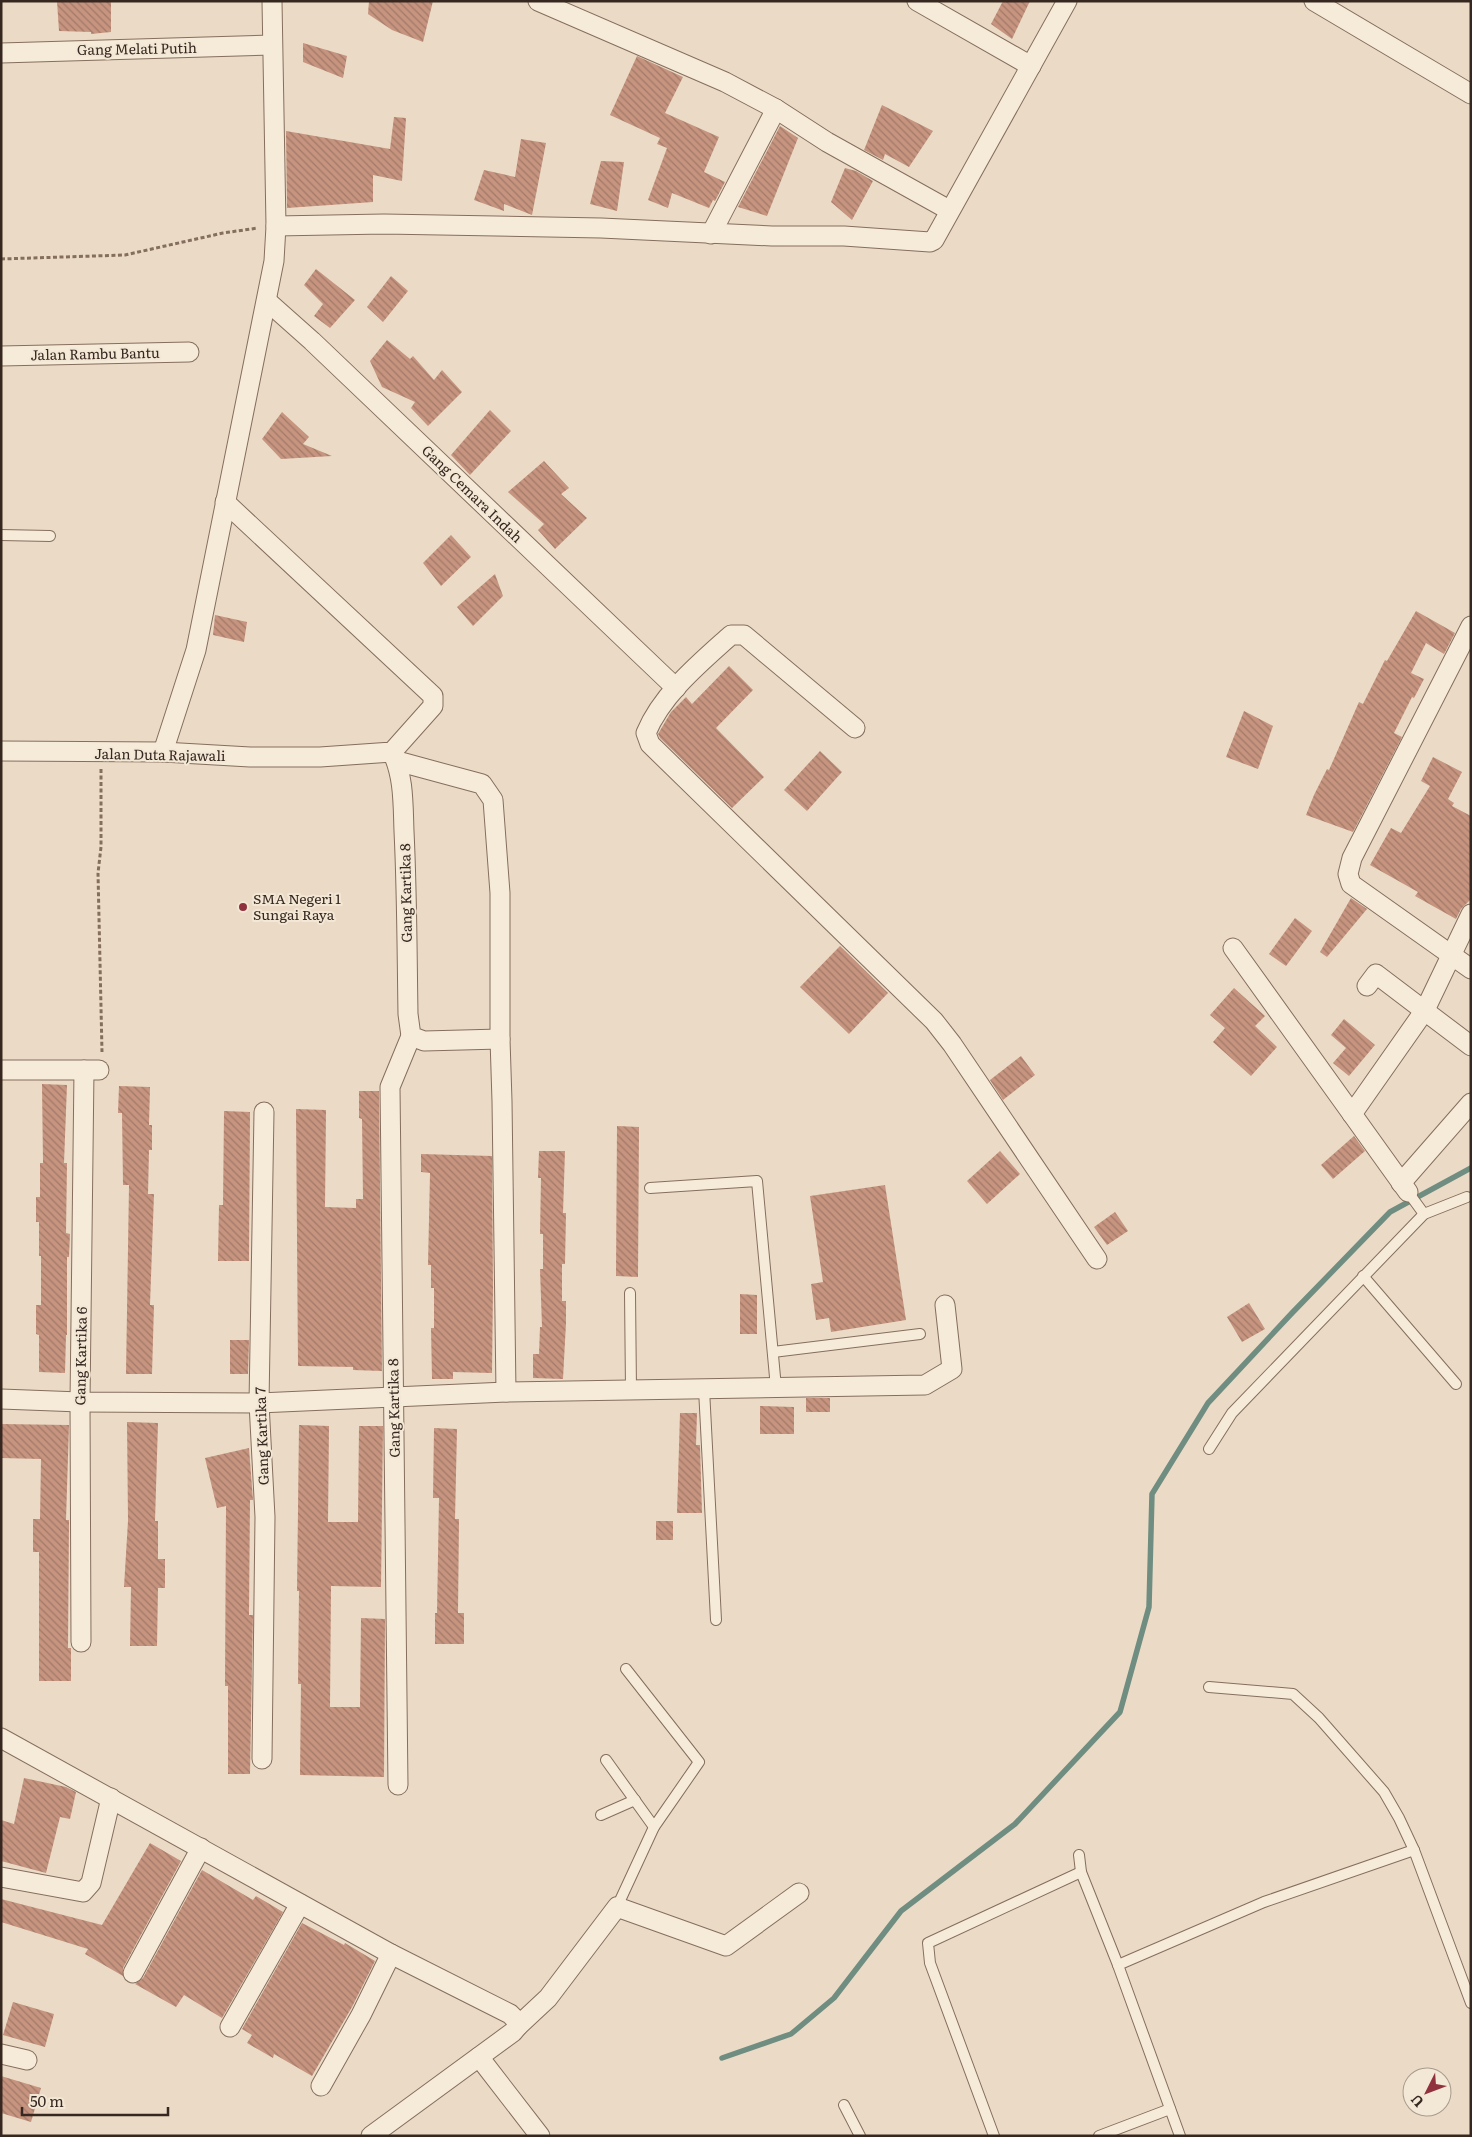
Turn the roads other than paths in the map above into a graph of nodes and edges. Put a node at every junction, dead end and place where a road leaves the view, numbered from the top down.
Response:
1 (272, 1) edge
2 (538, 1) edge
3 (917, 1) edge
4 (1067, 1) edge
5 (1314, 1) edge
6 (272, 45) junction
7 (1, 52) edge
8 (1031, 66) junction
9 (1471, 94) edge
10 (776, 110) junction
11 (949, 210) junction
12 (276, 226) junction
13 (711, 234) junction
14 (267, 301) junction
15 (189, 352) dead end
16 (1, 356) edge
17 (225, 502) junction
18 (1, 535) edge
19 (50, 536) dead end
20 (1471, 626) edge
21 (676, 688) junction
22 (855, 728) dead end
23 (1, 751) edge
24 (163, 752) junction
25 (395, 757) junction
26 (1471, 914) edge
27 (1233, 948) dead end
28 (1451, 954) junction
29 (1471, 969) edge
30 (1367, 986) dead end
31 (1426, 1010) junction
32 (411, 1036) junction
33 (500, 1039) junction
34 (1471, 1046) edge
35 (1, 1070) edge
36 (1471, 1102) edge
37 (264, 1112) dead end
38 (1352, 1114) junction
39 (1405, 1187) junction
40 (650, 1188) dead end
41 (1467, 1197) dead end
42 (1421, 1211) junction
43 (1097, 1259) dead end
44 (1363, 1276) junction
45 (630, 1293) dead end
46 (945, 1305) dead end
47 (920, 1334) dead end
48 (773, 1352) junction
49 (1456, 1384) dead end
50 (776, 1388) junction
51 (704, 1389) junction
52 (631, 1390) junction
53 (506, 1392) junction
54 (394, 1398) junction
55 (1, 1399) edge
56 (80, 1402) junction
57 (260, 1403) junction
58 (1209, 1449) dead end
59 (716, 1620) dead end
60 (81, 1642) dead end
61 (626, 1668) dead end
62 (1209, 1687) dead end
63 (1, 1738) edge
64 (262, 1759) dead end
65 (606, 1760) dead end
66 (398, 1785) dead end
67 (111, 1798) junction
68 (635, 1800) junction
69 (601, 1815) dead end
70 (654, 1826) junction
71 (201, 1848) junction
72 (1414, 1850) junction
73 (1079, 1855) dead end
74 (1082, 1872) junction
75 (1, 1877) edge
76 (799, 1893) dead end
77 (300, 1904) junction
78 (618, 1907) junction
79 (391, 1954) junction
80 (1118, 1965) junction
81 (133, 1973) dead end
82 (1471, 2003) edge
83 (518, 2026) junction
84 (230, 2027) dead end
85 (1, 2054) edge
86 (479, 2057) junction
87 (27, 2060) dead end
88 (321, 2086) dead end
89 (844, 2105) dead end
90 (1170, 2109) junction
91 (371, 2136) edge
92 (540, 2136) edge
93 (860, 2136) edge
94 (994, 2136) edge
95 (1099, 2136) edge
96 (1180, 2136) edge

1 - 6 street
2 - 10 street
3 - 8 street
4 - 8 street
5 - 9 street
6 - 7 street, Gang Melati Putih
6 - 12 street
8 - 11 street
10 - 11 street
10 - 13 street
11 - 13 street
12 - 13 street
12 - 14 street
14 - 17 street
14 - 21 street, Gang Cemara Indah
15 - 16 street, Jalan Rambu Bantu
17 - 24 street
17 - 25 street
18 - 19 lane
20 - 28 street
21 - 22 street
21 - 43 street
23 - 24 street, Jalan Duta Rajawali
24 - 25 street, Jalan Duta Rajawali
25 - 32 street, Gang Kartika 8
25 - 33 street, Jalan Duta Rajawali
26 - 28 street
27 - 38 street
28 - 29 street
28 - 31 street
30 - 31 street
31 - 34 street
31 - 38 street
32 - 33 street
32 - 54 street, Gang Kartika 8
33 - 53 street, Jalan Duta Rajawali
35 - 56 street, Gang Kartika 6
36 - 39 street
37 - 57 street, Gang Kartika 7
38 - 39 street
39 - 42 lane
40 - 48 lane
41 - 42 lane
42 - 44 lane
44 - 49 lane
44 - 58 lane
45 - 52 lane
46 - 50 street
47 - 48 lane
48 - 50 lane
50 - 51 street
51 - 52 street
51 - 59 lane
52 - 53 street
53 - 54 street
54 - 57 street
54 - 66 street, Gang Kartika 8
55 - 56 street
56 - 57 street
56 - 60 street, Gang Kartika 6
57 - 64 street, Gang Kartika 7
61 - 70 lane
62 - 72 lane
63 - 67 street
65 - 68 lane
67 - 71 street
67 - 75 street
68 - 69 lane
68 - 70 lane
70 - 78 lane
71 - 77 street
71 - 81 street
72 - 80 lane
72 - 82 lane
73 - 74 lane
74 - 80 lane
74 - 94 lane
76 - 78 street
77 - 79 street
77 - 84 street
78 - 83 street
79 - 83 street
79 - 88 street
80 - 90 lane
83 - 86 street
85 - 87 street
86 - 91 street
86 - 92 street
89 - 93 lane
90 - 95 lane
90 - 96 lane

